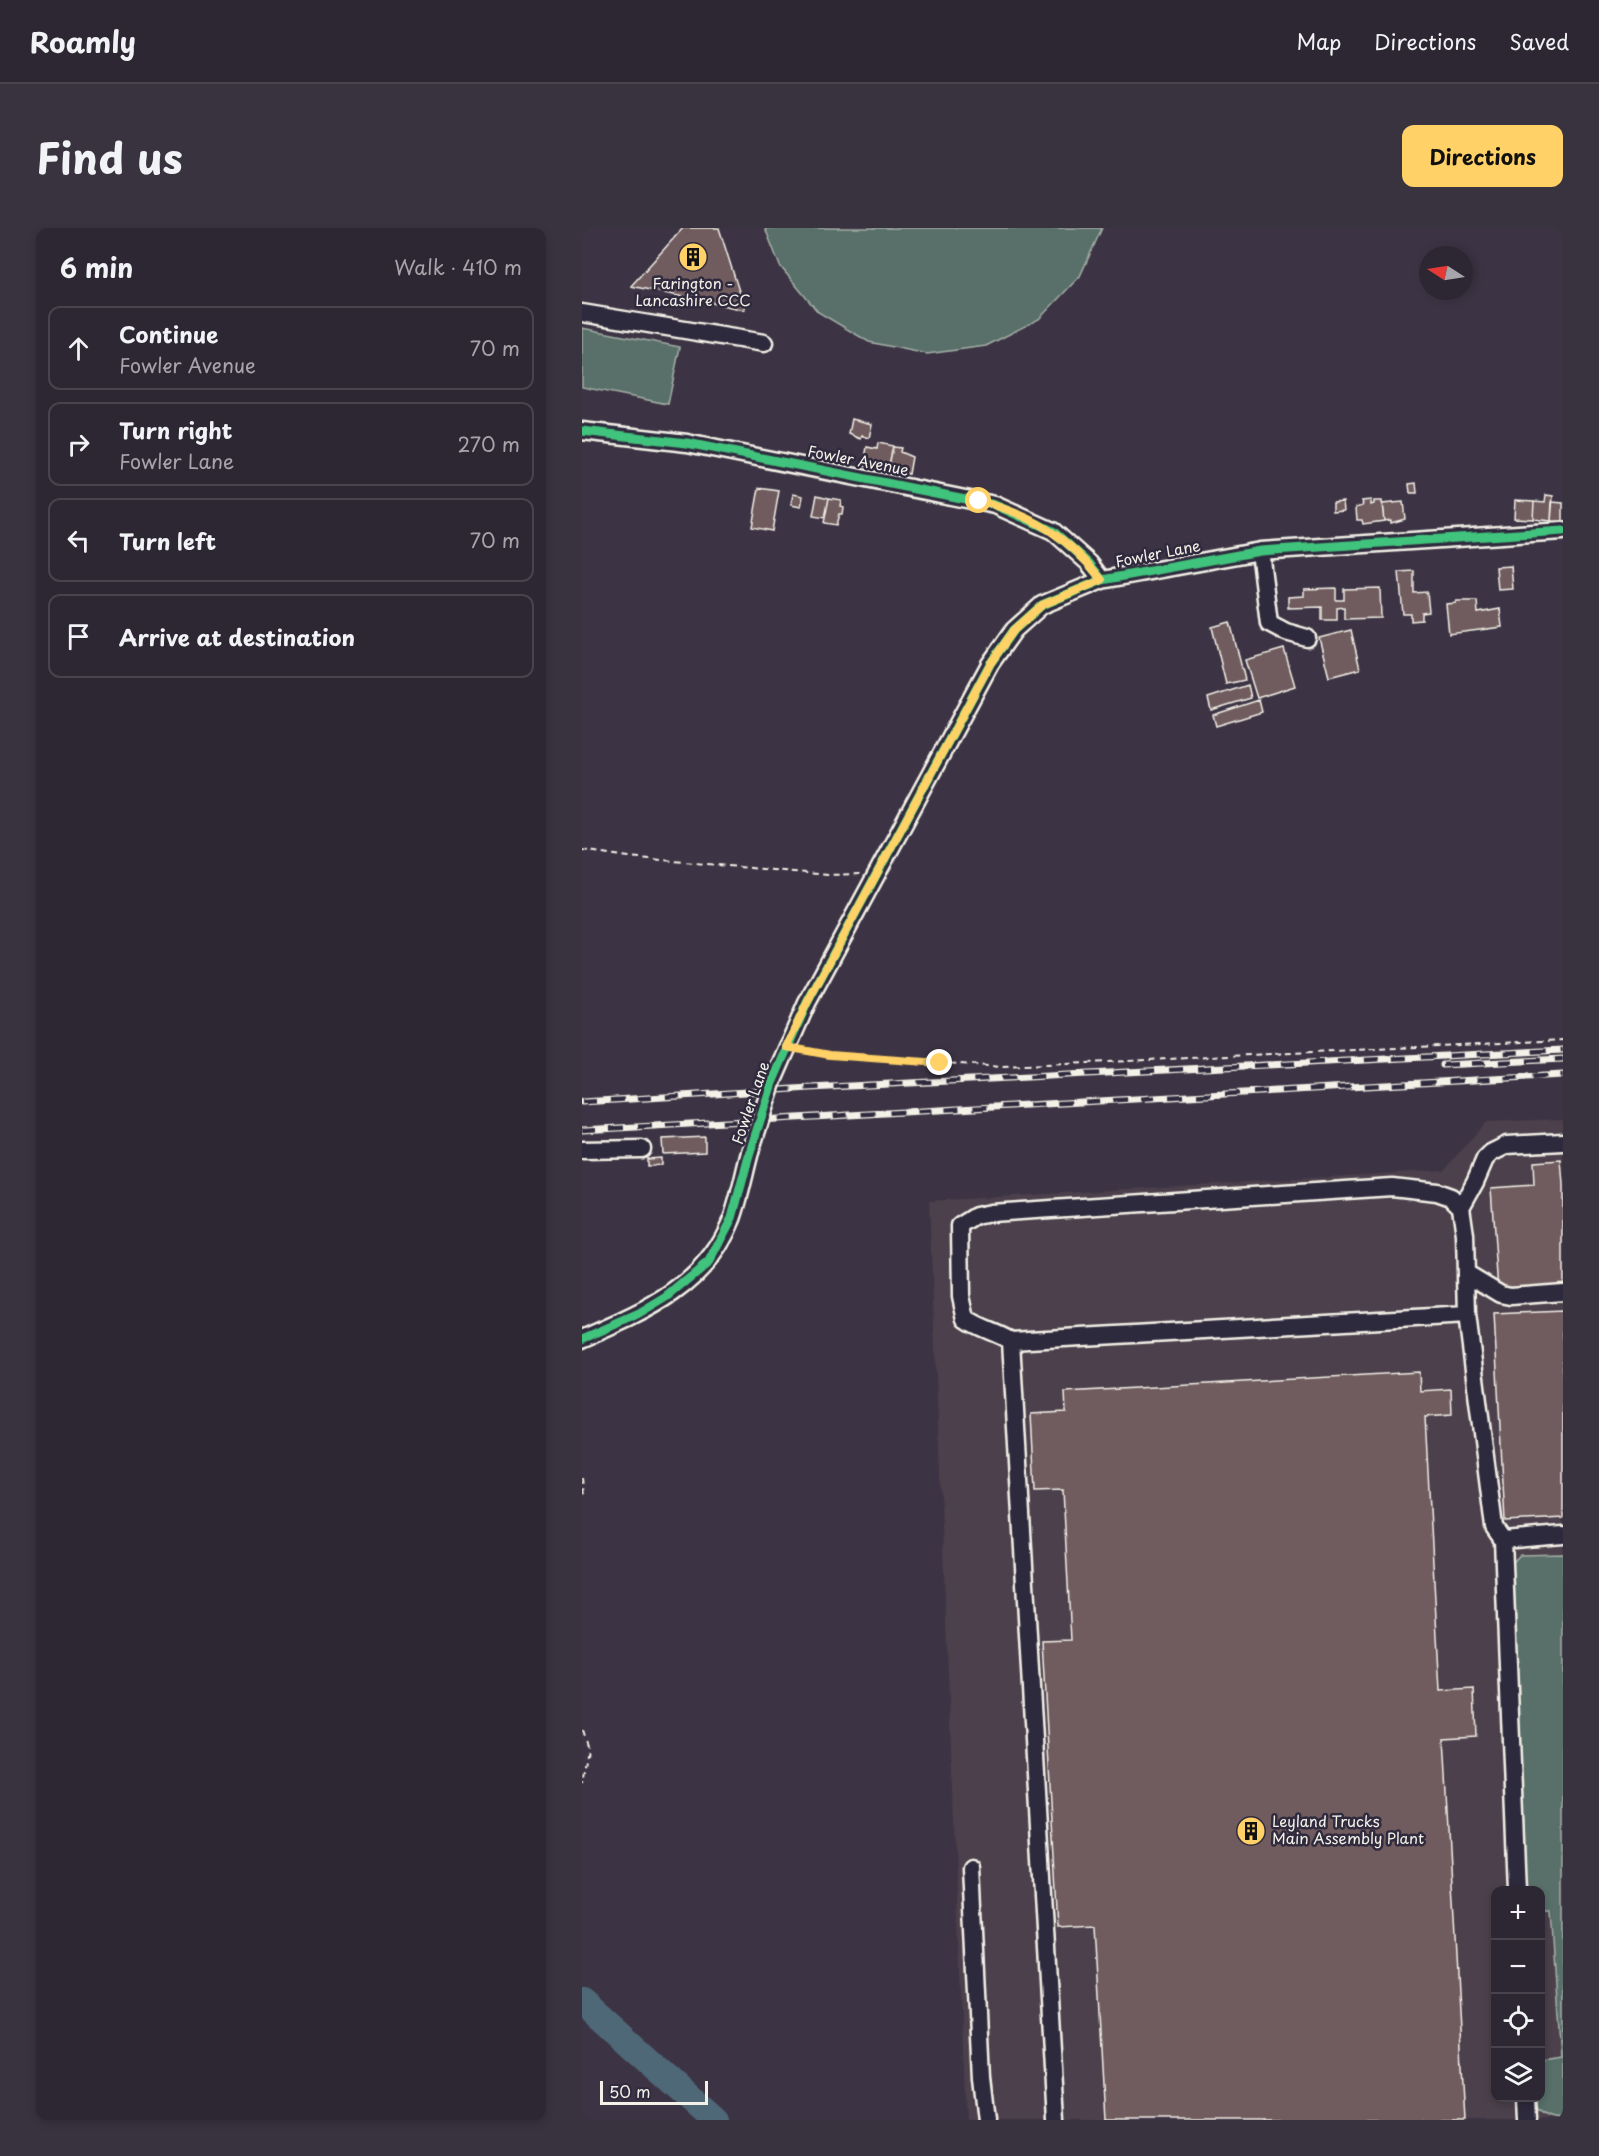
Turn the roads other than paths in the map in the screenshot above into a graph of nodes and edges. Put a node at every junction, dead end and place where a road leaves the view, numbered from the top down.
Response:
1 (582, 313) edge
2 (764, 343) dead end
3 (582, 431) edge
4 (1563, 531) edge
5 (1260, 551) junction
6 (1102, 580) junction
7 (1307, 638) dead end
8 (1563, 1142) edge
9 (642, 1149) dead end
10 (582, 1150) edge
11 (1461, 1207) junction
12 (1466, 1273) junction
13 (1563, 1292) edge
14 (1467, 1315) junction
15 (582, 1339) edge
16 (1011, 1341) junction
17 (1563, 1535) edge
18 (1503, 1540) junction
19 (971, 1868) dead end
20 (1517, 1886) edge
21 (1526, 2102) edge
22 (986, 2120) edge
23 (1056, 2120) edge
24 (1527, 2120) edge

1 - 2 street
3 - 6 street, Fowler Avenue
4 - 5 street, Fowler Lane
5 - 6 street, Fowler Lane
5 - 7 street
6 - 15 street, Fowler Lane, bridge
8 - 11 street
9 - 10 street
11 - 12 street
11 - 16 street
12 - 13 street
12 - 14 street
14 - 16 street
14 - 18 street
16 - 23 street
17 - 18 street
18 - 20 street
19 - 22 street
21 - 24 street

